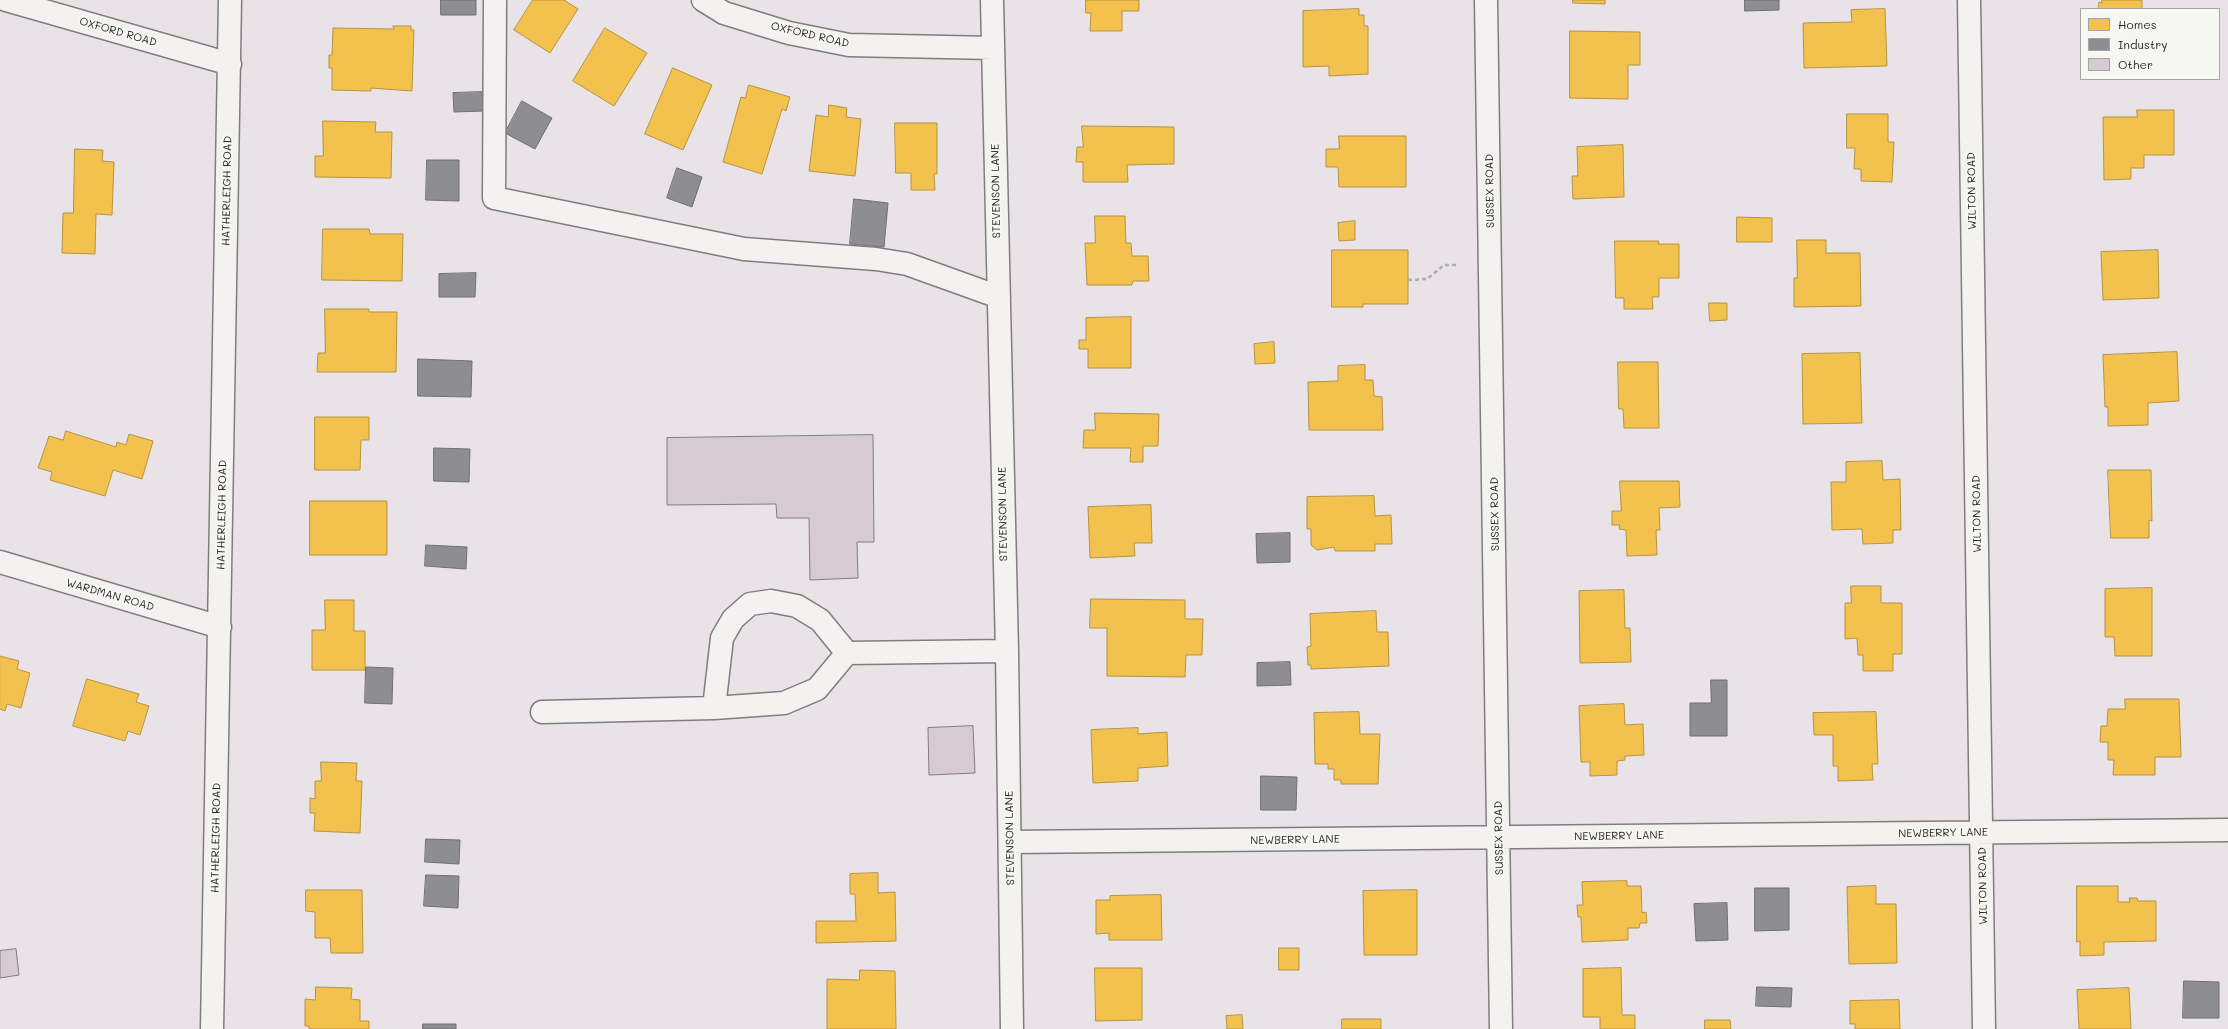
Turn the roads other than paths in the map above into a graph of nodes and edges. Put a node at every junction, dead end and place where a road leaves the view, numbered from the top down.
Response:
1 (6, 0) edge
2 (230, 0) edge
3 (495, 0) edge
4 (703, 0) edge
5 (992, 0) edge
6 (1486, 0) edge
7 (1969, 0) edge
8 (993, 48) junction
9 (230, 64) junction
10 (999, 297) junction
11 (0, 562) edge
12 (220, 627) junction
13 (1007, 651) junction
14 (847, 653) junction
15 (714, 708) junction
16 (542, 712) dead end
17 (2228, 830) edge
18 (1982, 832) junction
19 (1499, 837) junction
20 (1010, 842) junction
21 (212, 1029) edge
22 (1012, 1029) edge
23 (1501, 1029) edge
24 (1984, 1029) edge

1 - 9 street, OXFORD ROAD
2 - 9 street, HATHERLEIGH ROAD
3 - 10 street
4 - 8 street, OXFORD ROAD
5 - 8 street, STEVENSON LANE
6 - 19 street, SUSSEX ROAD
7 - 18 street, WILTON ROAD
8 - 10 street, STEVENSON LANE
9 - 12 street, HATHERLEIGH ROAD
10 - 13 street, STEVENSON LANE
11 - 12 street, WARDMAN ROAD
12 - 21 street, HATHERLEIGH ROAD
13 - 14 street
13 - 20 street, STEVENSON LANE
14 - 15 street
14 - 15 street
15 - 16 street
17 - 18 street, NEWBERRY LANE
18 - 19 street, NEWBERRY LANE
18 - 24 street, WILTON ROAD
19 - 20 street, NEWBERRY LANE
19 - 23 street, SUSSEX ROAD
20 - 22 street, STEVENSON LANE

